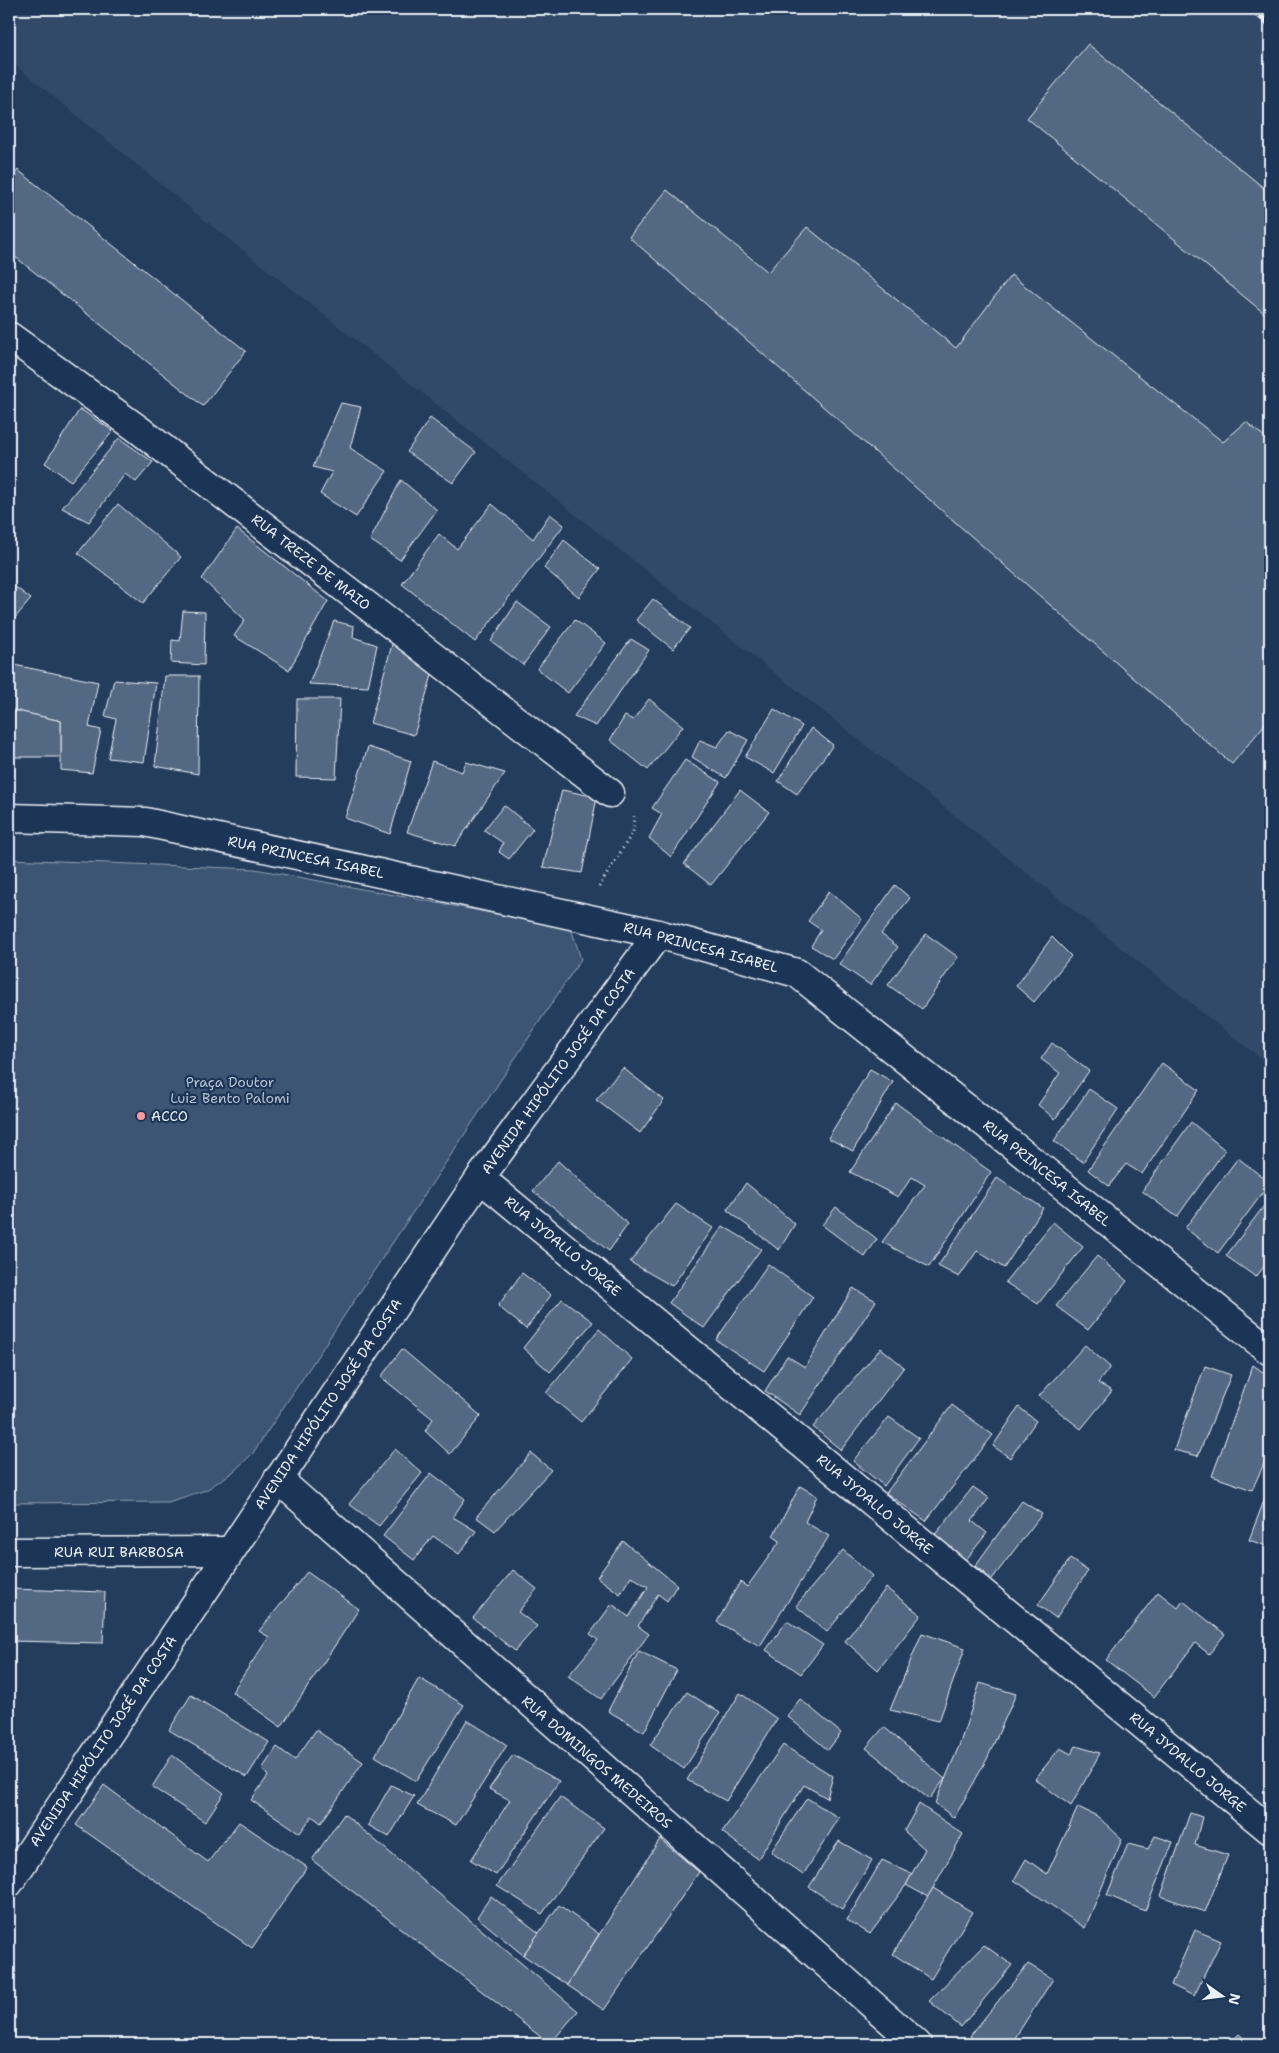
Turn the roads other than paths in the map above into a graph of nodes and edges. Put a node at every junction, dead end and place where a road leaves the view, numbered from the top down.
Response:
1 (9, 336) edge
2 (610, 793) road end
3 (9, 818) edge
4 (658, 934) junction
5 (480, 1178) junction
6 (1270, 1352) edge
7 (278, 1479) junction
8 (229, 1551) junction
9 (9, 1552) edge
10 (1270, 1830) edge
11 (9, 1883) edge
12 (917, 2044) edge

1 - 2 street, RUA TREZE DE MAIO
3 - 4 street, RUA PRINCESA ISABEL
4 - 5 street, AVENIDA HIPÓLITO JOSÉ DA COSTA
4 - 6 street, RUA PRINCESA ISABEL
5 - 7 street, AVENIDA HIPÓLITO JOSÉ DA COSTA
5 - 10 street, RUA JYDALLO JORGE
7 - 8 street, AVENIDA HIPÓLITO JOSÉ DA COSTA
7 - 12 street, RUA DOMINGOS MEDEIROS
8 - 9 street, RUA RUI BARBOSA
8 - 11 street, AVENIDA HIPÓLITO JOSÉ DA COSTA

